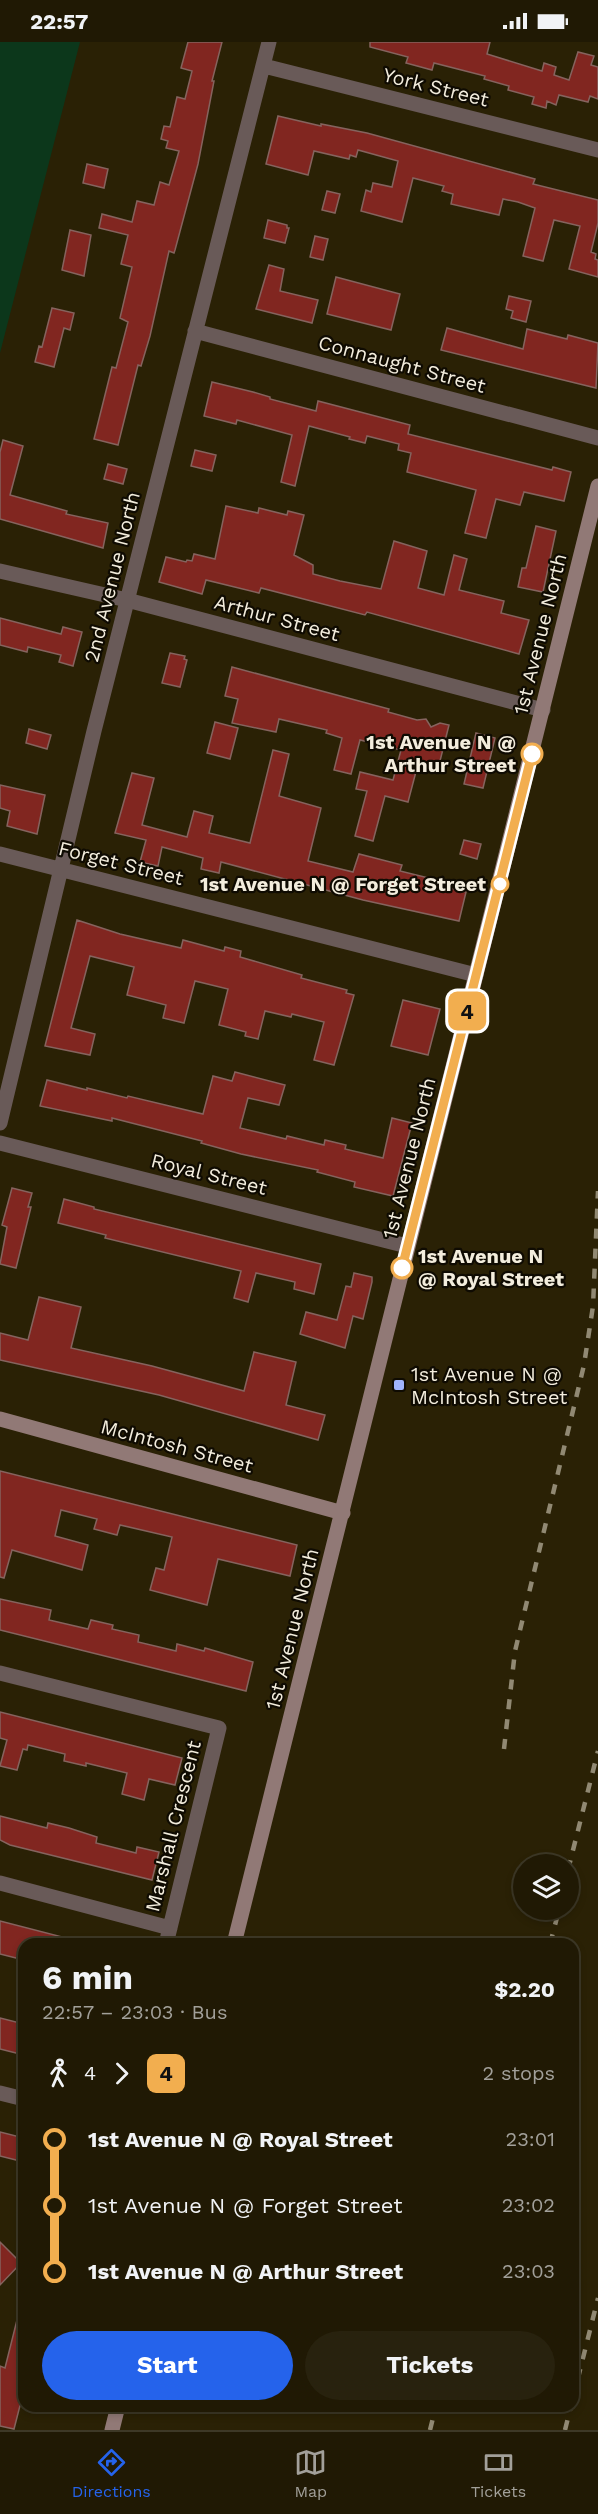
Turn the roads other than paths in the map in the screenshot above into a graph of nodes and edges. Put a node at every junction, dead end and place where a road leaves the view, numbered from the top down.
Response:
1 (269, 42) edge
2 (264, 66) junction
3 (598, 150) edge
4 (195, 332) junction
5 (598, 438) edge
6 (598, 486) edge
7 (0, 571) edge
8 (127, 600) junction
9 (543, 710) junction
10 (0, 854) edge
11 (62, 870) junction
12 (476, 975) junction
13 (0, 1123) edge
14 (0, 1143) edge
15 (407, 1246) junction
16 (0, 1419) edge
17 (343, 1513) junction
18 (0, 1673) edge
19 (0, 1883) edge
20 (170, 1928) junction
21 (168, 1938) edge
22 (236, 1938) edge
23 (0, 2093) edge
24 (18, 2098) edge
25 (116, 2412) edge
26 (112, 2430) edge

1 - 2 street, 2nd Avenue North
2 - 3 street, York Street
2 - 4 street, 2nd Avenue North
4 - 5 street, Connaught Street
4 - 8 street, 2nd Avenue North
6 - 9 main road, 1st Avenue North
7 - 8 street, Arthur Street
8 - 9 street, Arthur Street
8 - 11 street, 2nd Avenue North
9 - 12 main road, 1st Avenue North
10 - 11 street, Forget Street
11 - 12 street, Forget Street
11 - 13 street, 2nd Avenue North
12 - 15 main road, 1st Avenue North
14 - 15 street, Royal Street
15 - 17 main road, 1st Avenue North
16 - 17 main road, McIntosh Street
17 - 22 main road, 1st Avenue North
18 - 20 street, Marshall Crescent
19 - 20 street
20 - 21 street, Marshall Crescent
23 - 24 street
25 - 26 main road

